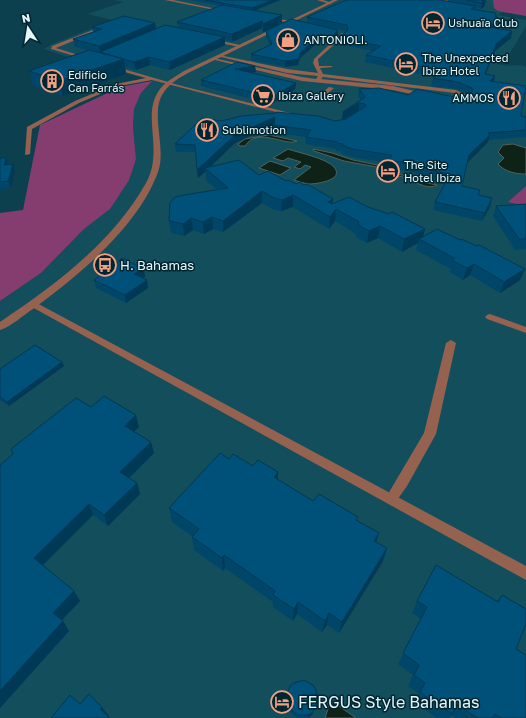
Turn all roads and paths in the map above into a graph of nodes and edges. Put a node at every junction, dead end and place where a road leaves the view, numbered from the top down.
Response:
1 (167, 0) edge
2 (319, 0) edge
3 (336, 0) edge
4 (446, 1) edge
5 (433, 2) edge
6 (330, 3) junction
7 (220, 10) junction
8 (227, 11) edge
9 (208, 14) edge
10 (261, 16) edge
11 (292, 22) junction
12 (114, 23) edge
13 (306, 26) edge
14 (336, 32) edge
15 (204, 38) edge
16 (240, 46) junction
17 (219, 56) junction
18 (213, 59) junction
19 (92, 60) edge
20 (107, 65) edge
21 (317, 67) junction
22 (331, 67) dead end
23 (321, 75) junction
24 (153, 78) junction
25 (318, 81) junction
26 (357, 82) junction
27 (167, 84) junction
28 (331, 88) junction
29 (325, 93) dead end
30 (434, 97) edge
31 (452, 101) edge
32 (304, 117) edge
33 (27, 154) dead end
34 (33, 304) junction
35 (490, 317) dead end
36 (0, 327) edge
37 (526, 330) edge
38 (452, 343) dead end
39 (391, 500) junction
40 (526, 573) edge

1 - 7 street
2 - 6 street
3 - 6 street
4 - 5 street
6 - 11 street
7 - 8 street
7 - 9 street
10 - 11 street
11 - 13 street
11 - 16 street
12 - 19 street
14 - 21 street
15 - 16 street
16 - 17 street
17 - 18 street
17 - 23 street
18 - 25 street
18 - 27 street
20 - 24 street
21 - 22 street
21 - 23 street
23 - 25 street
23 - 26 street
24 - 27 street
24 - 33 street
25 - 26 street
25 - 28 street
26 - 28 street
26 - 30 street
26 - 31 street
27 - 32 street
27 - 34 street
28 - 29 street
34 - 36 street
34 - 39 street
35 - 37 street
38 - 39 street
39 - 40 street

